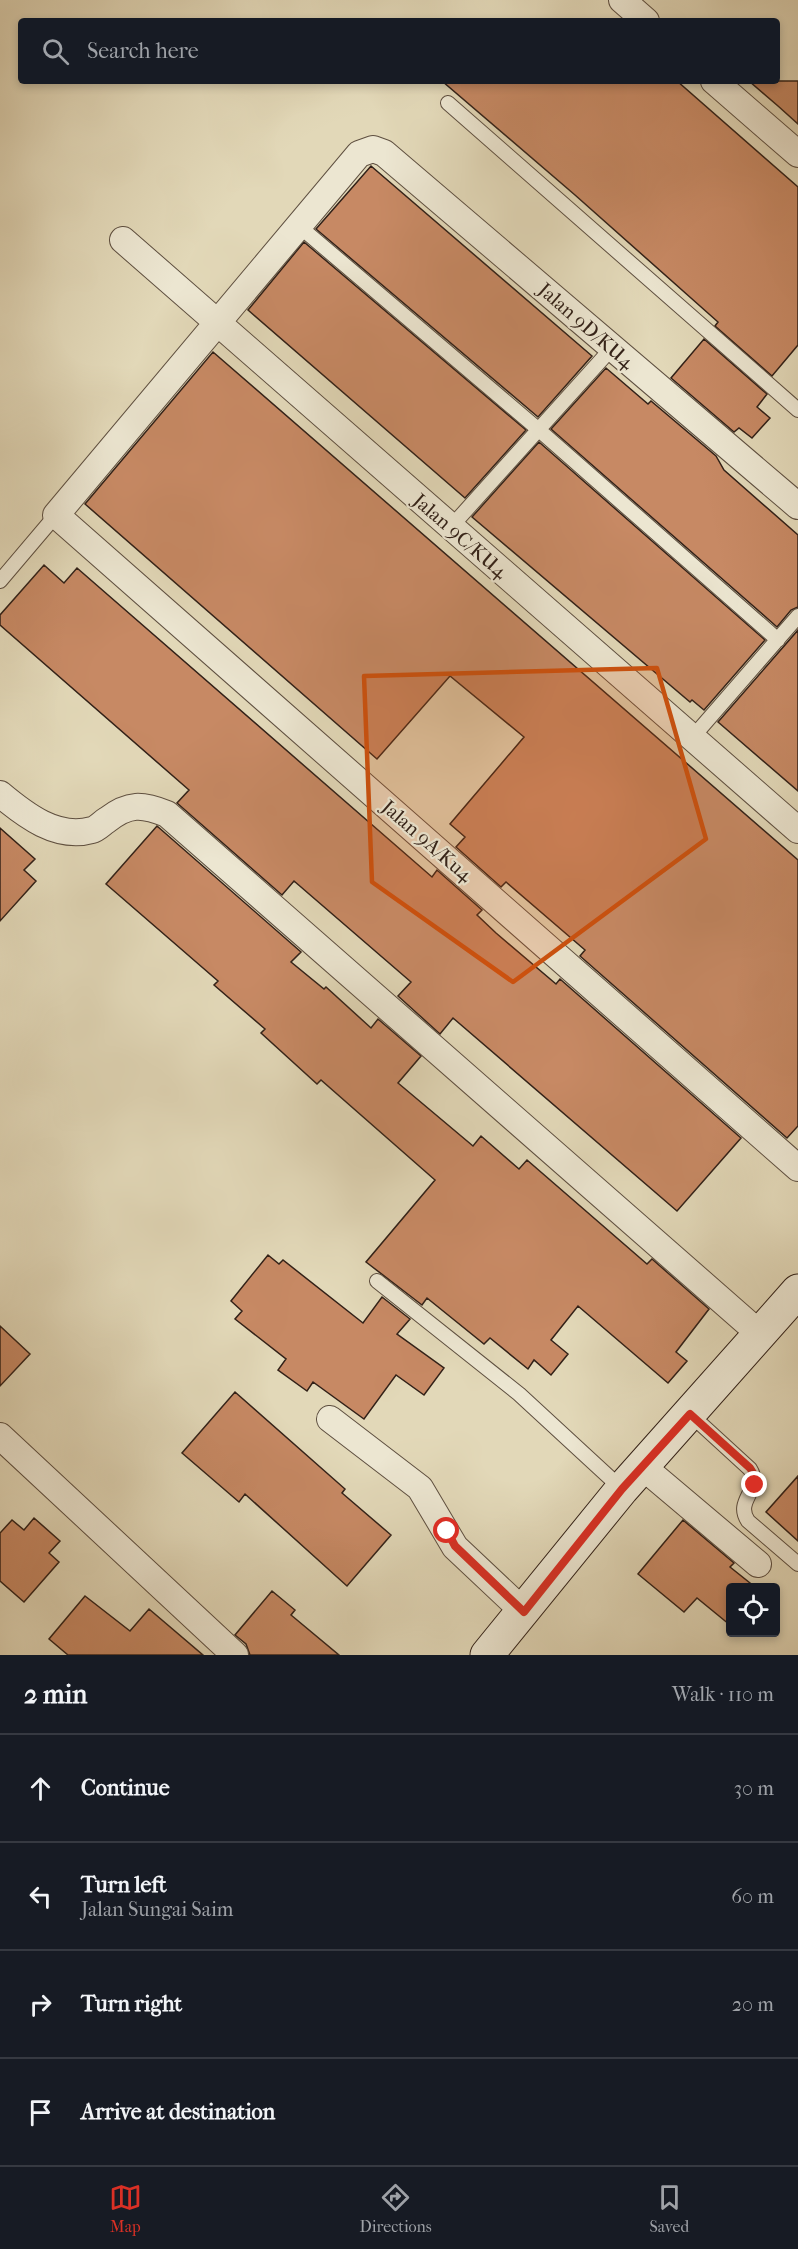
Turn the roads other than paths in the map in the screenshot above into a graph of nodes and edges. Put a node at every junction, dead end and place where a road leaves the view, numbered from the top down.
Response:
1 (622, 0) edge
2 (643, 18) edge
3 (717, 84) edge
4 (448, 103) dead end
5 (798, 154) edge
6 (299, 225) junction
7 (123, 240) dead end
8 (217, 323) junction
9 (612, 348) junction
10 (798, 410) edge
11 (539, 430) junction
12 (798, 506) edge
13 (56, 515) junction
14 (450, 528) junction
15 (0, 581) edge
16 (798, 616) edge
17 (777, 640) junction
18 (692, 738) junction
19 (0, 794) edge
20 (798, 830) edge
21 (798, 1167) edge
22 (377, 1281) dead end
23 (798, 1291) edge
24 (760, 1334) junction
25 (690, 1414) junction
26 (330, 1419) dead end
27 (0, 1436) edge
28 (632, 1478) junction
29 (758, 1564) dead end
30 (798, 1564) edge
31 (524, 1612) junction
32 (235, 1655) edge
33 (487, 1655) edge

1 - 2 street
3 - 5 street
4 - 10 lane
6 - 8 street
6 - 9 street, Jalan 9D/KU4
6 - 11 lane
7 - 8 street, Jalan 9C/KU4
8 - 13 street
8 - 14 street, Jalan 9C/KU4
9 - 11 lane
9 - 12 street, Jalan 9D/KU4
11 - 14 lane
11 - 17 lane
13 - 15 lane
13 - 21 street, Jalan 9A/Ku4
14 - 18 street, Jalan 9C/KU4
16 - 17 lane
17 - 18 lane
18 - 20 street, Jalan 9C/KU4
19 - 24 street
22 - 28 lane
23 - 24 street
24 - 25 street
25 - 28 street
25 - 30 lane
26 - 31 street
27 - 32 street
28 - 29 street
28 - 31 street
31 - 33 street

